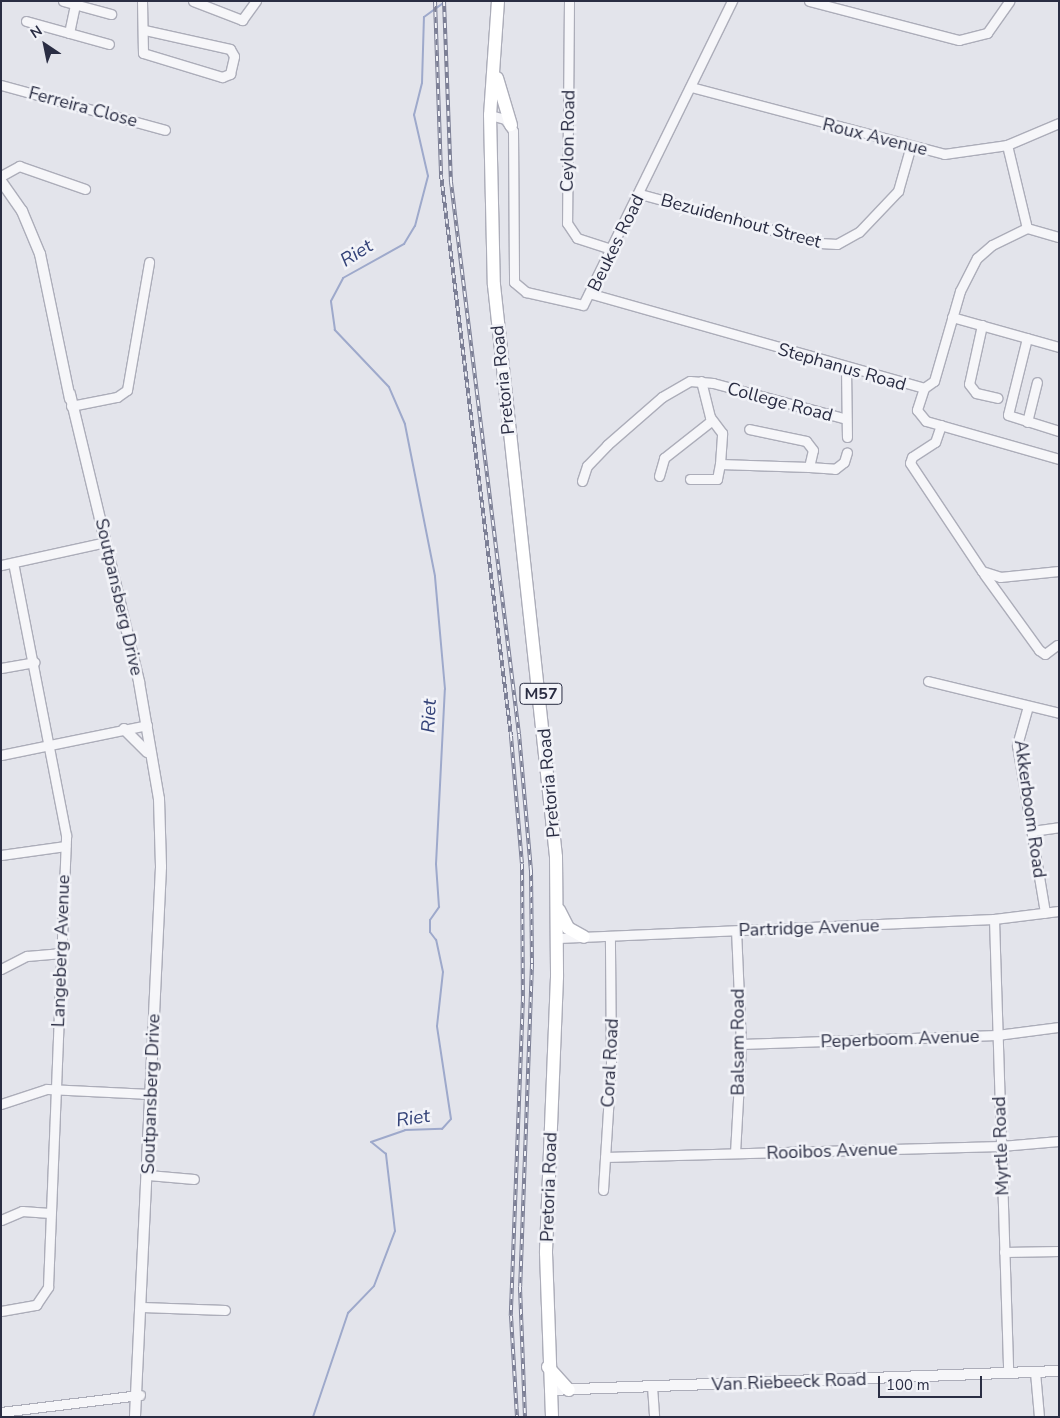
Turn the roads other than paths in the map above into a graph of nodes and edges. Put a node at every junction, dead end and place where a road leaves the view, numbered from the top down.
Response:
1 (63, 1) edge
2 (142, 1) edge
3 (193, 1) edge
4 (256, 1) edge
5 (498, 1) edge
6 (569, 1) edge
7 (732, 1) edge
8 (809, 1) edge
9 (1010, 1) edge
10 (75, 4) junction
11 (111, 14) dead end
12 (26, 21) dead end
13 (144, 30) junction
14 (69, 33) junction
15 (109, 44) dead end
16 (494, 64) junction
17 (1, 85) edge
18 (690, 87) junction
19 (490, 115) junction
20 (1059, 123) edge
21 (510, 124) junction
22 (165, 130) dead end
23 (490, 132) junction
24 (1007, 145) junction
25 (910, 149) junction
26 (1, 176) edge
27 (1, 181) edge
28 (85, 189) dead end
29 (640, 194) junction
30 (1027, 228) junction
31 (1059, 237) edge
32 (614, 250) junction
33 (149, 262) dead end
34 (592, 294) junction
35 (952, 317) junction
36 (982, 325) junction
37 (1027, 338) junction
38 (1059, 347) edge
39 (846, 367) junction
40 (701, 381) junction
41 (1038, 382) dead end
42 (924, 388) junction
43 (997, 398) dead end
44 (73, 405) junction
45 (846, 419) junction
46 (712, 420) junction
47 (1027, 422) junction
48 (940, 425) junction
49 (749, 429) dead end
50 (1059, 431) edge
51 (847, 437) dead end
52 (846, 452) dead end
53 (1059, 459) edge
54 (720, 464) junction
55 (810, 467) junction
56 (659, 476) dead end
57 (690, 480) dead end
58 (582, 481) dead end
59 (103, 543) junction
60 (13, 562) junction
61 (1, 565) edge
62 (1059, 571) edge
63 (984, 573) junction
64 (1057, 645) dead end
65 (34, 662) junction
66 (1, 668) edge
67 (928, 682) dead end
68 (1028, 706) junction
69 (1059, 714) edge
70 (145, 725) junction
71 (124, 729) junction
72 (50, 744) junction
73 (147, 752) junction
74 (1, 755) edge
75 (158, 802) junction
76 (1059, 827) edge
77 (1032, 831) junction
78 (65, 846) junction
79 (1, 855) edge
80 (557, 906) junction
81 (1059, 912) edge
82 (1045, 914) junction
83 (994, 919) junction
84 (736, 931) junction
85 (610, 936) junction
86 (558, 938) junction
87 (584, 938) junction
88 (62, 953) junction
89 (1, 969) edge
90 (1059, 1027) edge
91 (997, 1036) junction
92 (741, 1044) junction
93 (55, 1090) junction
94 (151, 1094) junction
95 (1, 1104) edge
96 (1059, 1140) edge
97 (1001, 1146) junction
98 (735, 1153) junction
99 (605, 1157) junction
100 (148, 1175) junction
101 (194, 1179) dead end
102 (603, 1190) dead end
103 (50, 1213) junction
104 (1, 1220) edge
105 (1059, 1251) edge
106 (1004, 1252) junction
107 (142, 1307) junction
108 (225, 1310) dead end
109 (1, 1311) edge
110 (548, 1367) junction
111 (1059, 1371) edge
112 (1035, 1372) junction
113 (1008, 1373) junction
114 (652, 1386) junction
115 (550, 1390) junction
116 (571, 1390) junction
117 (138, 1392) junction
118 (1, 1412) edge
119 (551, 1413) edge
120 (137, 1417) edge
121 (654, 1417) edge
122 (1039, 1417) edge

1 - 10 street
2 - 13 street
3 - 4 street
5 - 16 main road, Pretoria Road / M57
6 - 32 street, Ceylon Road
7 - 18 street, Beukes Road
8 - 9 street
10 - 11 street
10 - 14 street
12 - 14 street
13 - 13 street
14 - 15 street
16 - 19 main road, Pretoria Road / M57
16 - 21 main road
17 - 22 street, Ferreira Close
18 - 25 street, Roux Avenue
18 - 29 street, Beukes Road
19 - 21 street
19 - 23 main road, Pretoria Road / M57
20 - 24 street, Roux Avenue
21 - 23 main road
21 - 34 street, Beukes Road
23 - 80 main road, Pretoria Road / M57
24 - 25 street, Roux Avenue
24 - 30 street
25 - 29 street, Bezuidenhout Street
26 - 28 street
27 - 44 street, Soutpansberg Drive
29 - 32 street, Beukes Road
30 - 31 street
30 - 35 street, Stephanus Road
32 - 34 street, Beukes Road
33 - 44 street
34 - 39 street, Stephanus Road
35 - 36 street
35 - 42 street, Stephanus Road
36 - 37 street
36 - 43 street
37 - 38 street
37 - 47 street
39 - 42 street, Stephanus Road
39 - 45 street, College Road
40 - 45 street, College Road
40 - 46 street
40 - 58 street
41 - 47 street
42 - 48 street
44 - 59 street, Soutpansberg Drive
45 - 51 street, College Road
46 - 54 street
46 - 56 street
47 - 50 street
48 - 53 street
48 - 63 street
49 - 55 street
52 - 55 street
54 - 55 street
54 - 57 street
59 - 60 street
59 - 70 street, Soutpansberg Drive
60 - 61 street
60 - 65 street, Langeberg Avenue
62 - 63 street
63 - 64 street
65 - 66 street
65 - 72 street, Langeberg Avenue
67 - 68 street
68 - 69 street
68 - 77 street, Akkerboom Road
70 - 71 street
70 - 73 street, Soutpansberg Drive
70 - 75 street, Soutpansberg Drive
71 - 72 street
71 - 73 street
72 - 74 street
72 - 78 street, Langeberg Avenue
73 - 75 street, Soutpansberg Drive
75 - 94 street, Soutpansberg Drive
76 - 77 street
77 - 82 street, Akkerboom Road
78 - 79 street
78 - 88 street, Langeberg Avenue
80 - 86 main road, Pretoria Road / M57
80 - 87 main road
81 - 82 street, Partridge Avenue
82 - 83 street, Partridge Avenue
83 - 84 street, Partridge Avenue
83 - 91 street, Myrtle Road
84 - 85 street, Partridge Avenue
84 - 92 street, Balsam Road
85 - 87 street, Partridge Avenue
85 - 99 street, Coral Road
86 - 87 street, Partridge Avenue
86 - 110 main road, Pretoria Road / M57
88 - 89 street
88 - 93 street, Langeberg Avenue
90 - 91 street, Peperboom Avenue
91 - 92 street, Peperboom Avenue
91 - 97 street, Myrtle Road
92 - 98 street, Balsam Road
93 - 94 street
93 - 95 street
93 - 103 street, Langeberg Avenue
94 - 100 street, Soutpansberg Drive
96 - 97 street, Rooibos Avenue
97 - 98 street, Rooibos Avenue
97 - 106 street, Myrtle Road
98 - 99 street, Rooibos Avenue
99 - 102 street, Coral Road
100 - 101 street
100 - 107 street, Soutpansberg Drive
103 - 104 street
103 - 109 street, Langeberg Avenue
105 - 106 street
106 - 113 street, Myrtle Road
107 - 108 street
107 - 117 street, Soutpansberg Drive
110 - 115 main road, Pretoria Road / M57
110 - 116 main road
111 - 112 street, Van Riebeeck Road
112 - 113 street, Van Riebeeck Road
112 - 122 street
113 - 114 street, Van Riebeeck Road
114 - 116 street, Van Riebeeck Road
114 - 121 street
115 - 116 street, Van Riebeeck Road
115 - 119 main road, Pretoria Road / M57
116 - 119 main road
117 - 118 street
117 - 120 street, Soutpansberg Drive

